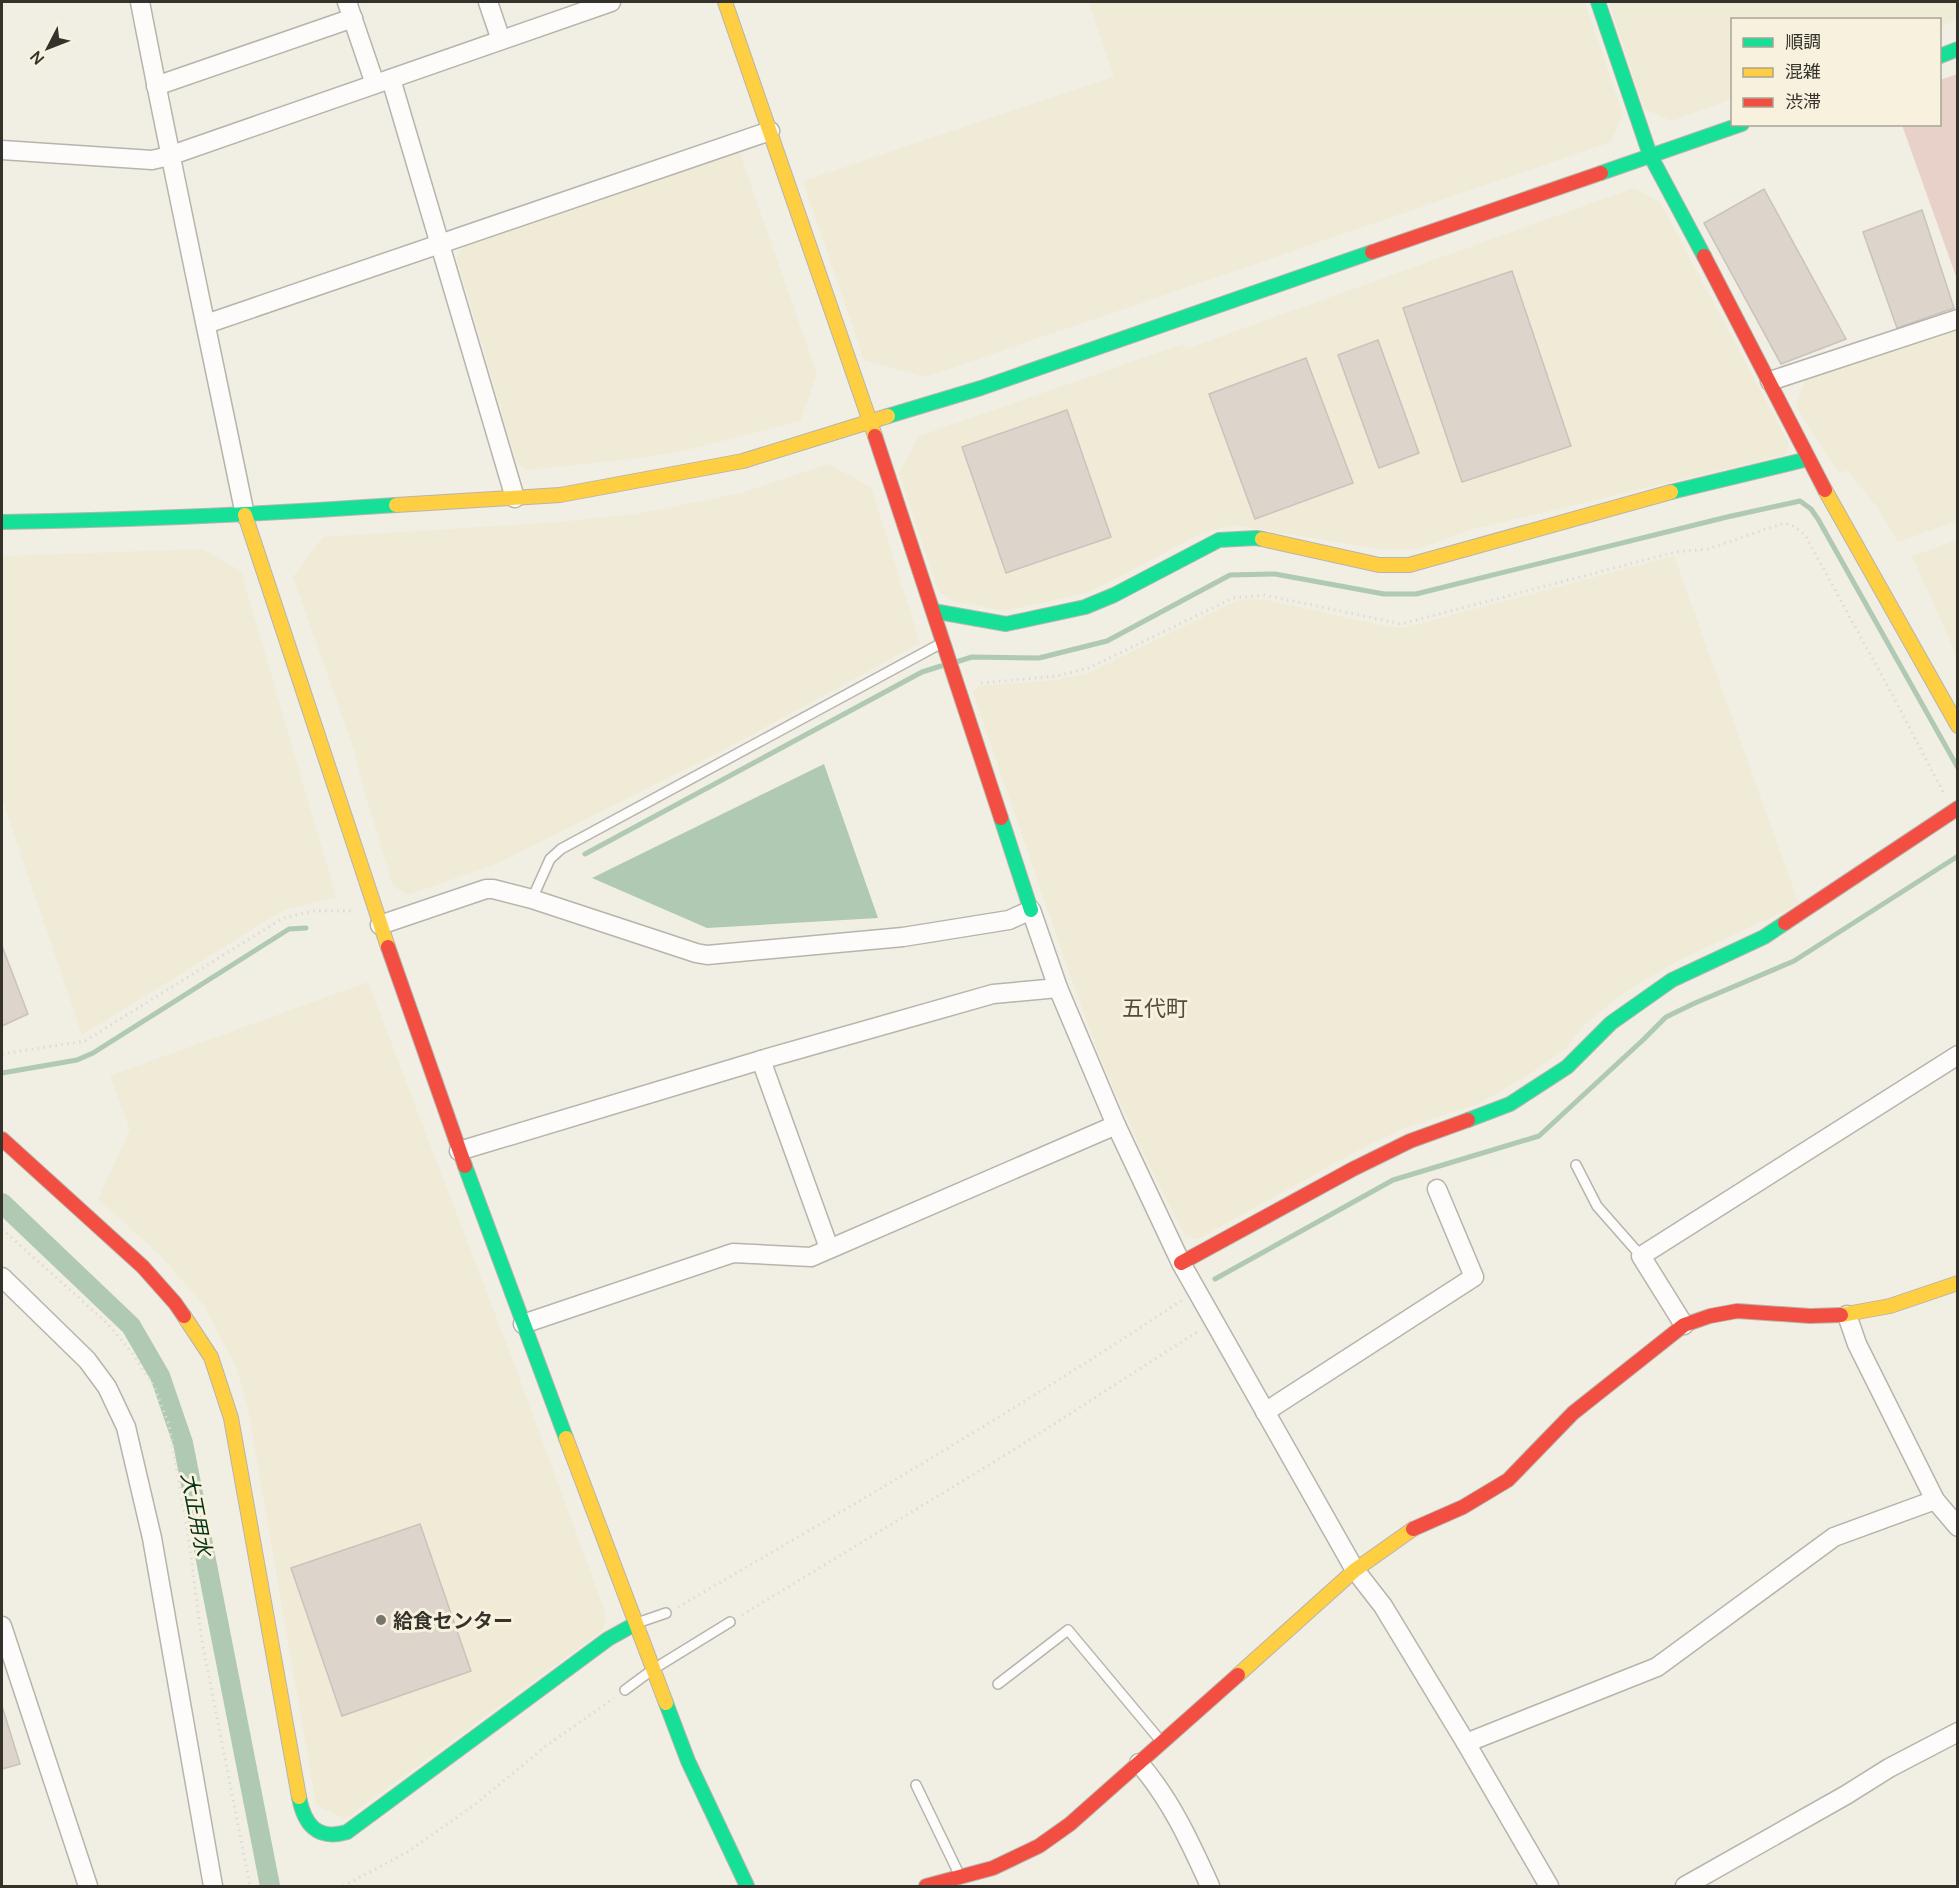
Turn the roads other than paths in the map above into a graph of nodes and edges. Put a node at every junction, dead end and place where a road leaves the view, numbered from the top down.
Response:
1 (140, 2) edge
2 (488, 2) edge
3 (611, 2) edge
4 (725, 2) edge
5 (1598, 2) edge
6 (350, 10) edge
7 (501, 40) junction
8 (1958, 49) edge
9 (1941, 56) edge
10 (383, 81) junction
11 (156, 86) junction
12 (1736, 126) edge
13 (770, 131) junction
14 (2, 150) edge
15 (1650, 155) junction
16 (169, 156) junction
17 (439, 244) junction
18 (1958, 319) edge
19 (206, 324) junction
20 (1770, 381) junction
21 (870, 422) junction
22 (1808, 459) junction
23 (515, 498) junction
24 (245, 515) junction
25 (2, 522) edge
26 (933, 611) junction
27 (943, 642) junction
28 (1958, 726) edge
29 (1957, 808) edge
30 (532, 899) junction
31 (1032, 910) junction
32 (380, 925) junction
33 (1058, 988) junction
34 (1958, 1056) edge
35 (760, 1060) junction
36 (1116, 1125) junction
37 (2, 1139) edge
38 (459, 1151) junction
39 (1576, 1165) dead end
40 (1437, 1189) dead end
41 (830, 1248) junction
42 (1641, 1256) junction
43 (1181, 1263) junction
44 (2, 1277) edge
45 (1958, 1283) edge
46 (1847, 1315) junction
47 (523, 1324) junction
48 (1684, 1326) junction
49 (1265, 1412) junction
50 (1935, 1500) junction
51 (1958, 1527) edge
52 (1355, 1570) junction
53 (666, 1613) road end
54 (730, 1622) road end
55 (635, 1624) junction
56 (2, 1626) edge
57 (652, 1670) junction
58 (998, 1684) dead end
59 (625, 1690) road end
60 (1958, 1732) edge
61 (1162, 1742) junction
62 (1466, 1743) junction
63 (1139, 1763) junction
64 (916, 1785) dead end
65 (960, 1877) junction
66 (88, 1887) edge
67 (213, 1887) edge
68 (747, 1887) edge
69 (926, 1887) edge
70 (1210, 1887) edge
71 (1549, 1887) edge
72 (1684, 1887) edge

1 - 11 street
2 - 7 street
3 - 7 street
4 - 13 street
5 - 15 street
6 - 10 street
6 - 11 street
7 - 10 street
8 - 9 street
10 - 16 street
10 - 17 street
11 - 16 street
12 - 15 street
13 - 17 street
13 - 21 street
14 - 16 street
15 - 20 street
15 - 21 street
16 - 19 street
17 - 19 street
17 - 23 street
18 - 20 street
19 - 24 street
20 - 22 street
21 - 23 street
21 - 26 street
22 - 26 street
22 - 28 street
23 - 24 street
24 - 25 street
24 - 32 street
26 - 27 street
27 - 30 lane
27 - 31 street
29 - 43 street
30 - 31 street
30 - 32 street
31 - 33 street
32 - 38 street
33 - 35 street
33 - 36 street
34 - 42 street
35 - 38 street
35 - 41 street
36 - 41 street
36 - 43 street
37 - 55 street
38 - 47 street
39 - 42 lane
40 - 49 street
41 - 47 street
42 - 48 street
43 - 49 street
44 - 67 street
45 - 46 street
46 - 48 street
46 - 50 street
47 - 55 street
48 - 52 street
49 - 52 street
50 - 51 street
50 - 62 street
52 - 61 street
52 - 62 street
53 - 55 lane
54 - 57 lane
55 - 57 street
56 - 66 street
57 - 59 lane
57 - 68 street
58 - 61 lane
60 - 72 street
61 - 63 street
62 - 71 street
63 - 65 street
63 - 70 street
64 - 65 lane
65 - 69 street

